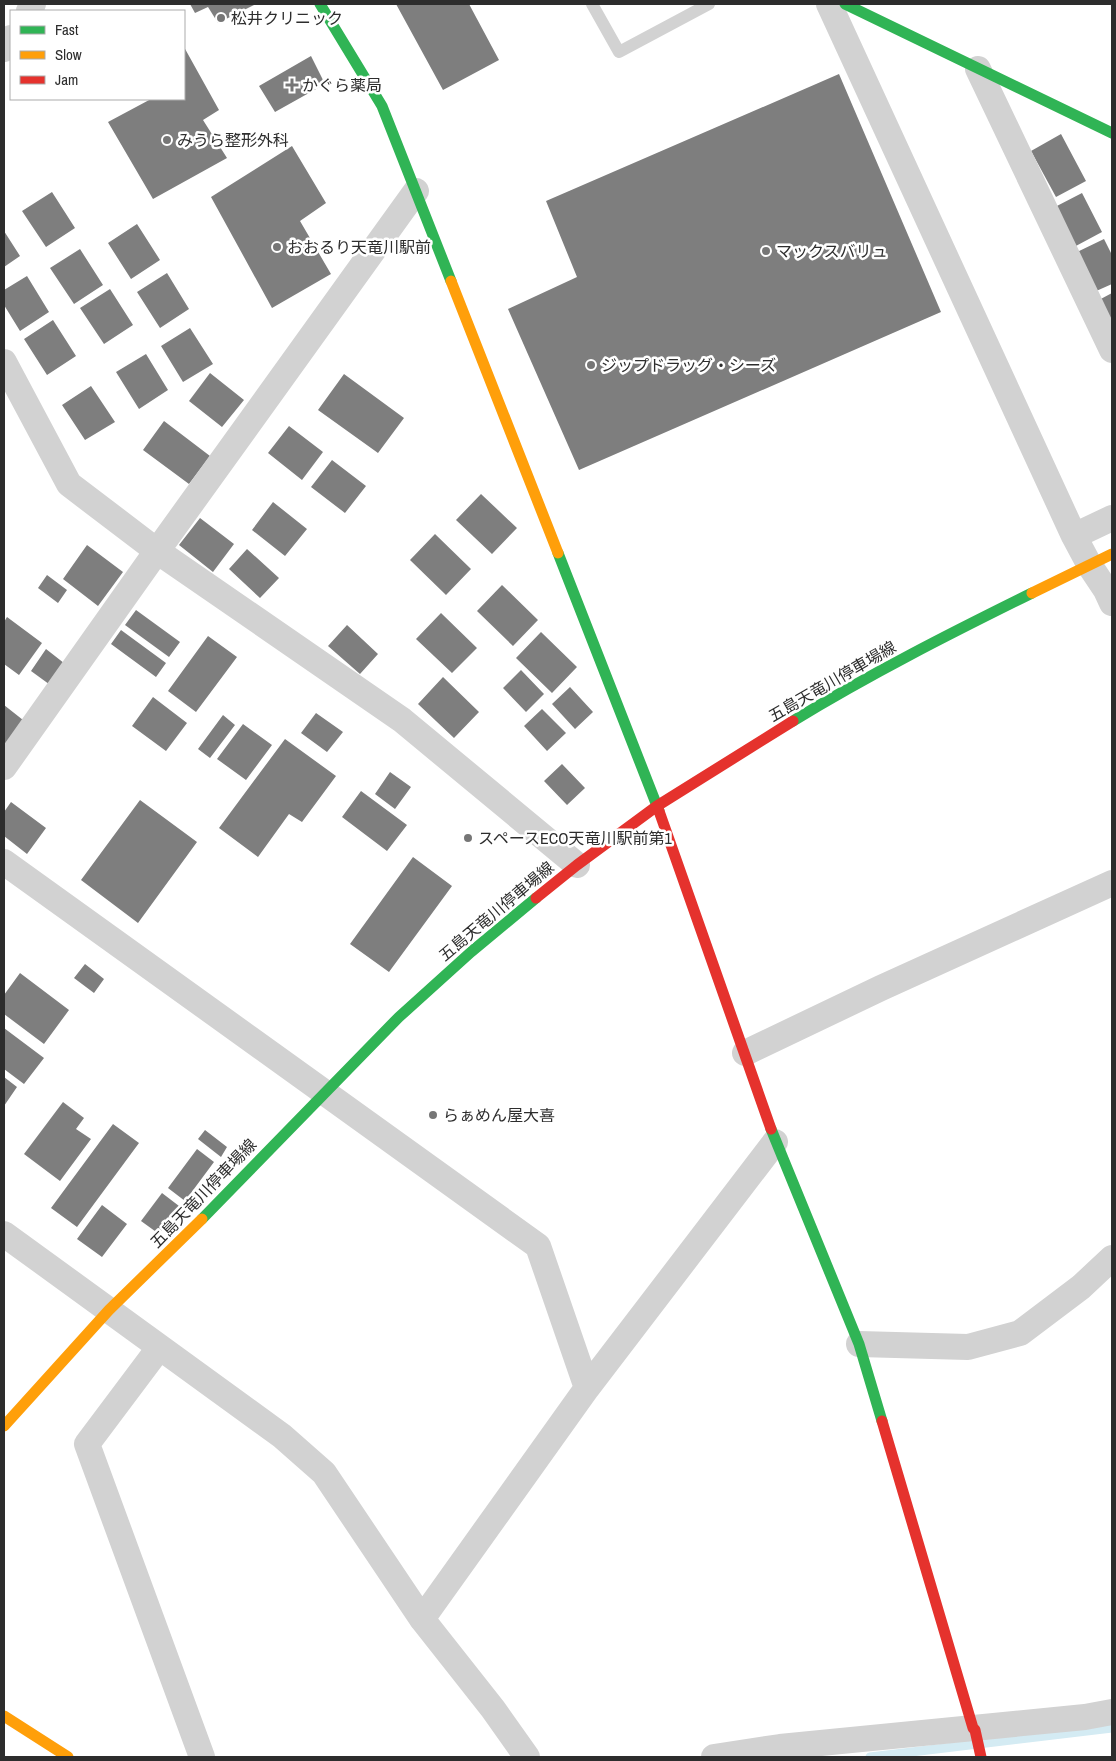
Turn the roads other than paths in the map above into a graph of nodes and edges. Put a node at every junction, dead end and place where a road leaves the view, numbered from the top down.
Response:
1 (320, 4) edge
2 (592, 4) edge
3 (709, 4) edge
4 (829, 4) edge
5 (845, 4) edge
6 (978, 70) junction
7 (1112, 133) edge
8 (416, 191) junction
9 (1112, 350) edge
10 (4, 362) edge
11 (1112, 518) edge
12 (1074, 536) junction
13 (157, 551) junction
14 (1103, 559) edge
15 (1110, 593) edge
16 (4, 767) edge
17 (657, 806) junction
18 (4, 862) edge
19 (576, 865) junction
20 (1112, 884) edge
21 (745, 1052) junction
22 (324, 1092) junction
23 (776, 1142) junction
24 (4, 1234) edge
25 (1112, 1258) edge
26 (108, 1310) junction
27 (859, 1344) junction
28 (159, 1348) junction
29 (587, 1388) junction
30 (4, 1426) edge
31 (422, 1619) junction
32 (1112, 1712) edge
33 (4, 1716) edge
34 (974, 1729) junction
35 (68, 1757) edge
36 (202, 1757) edge
37 (527, 1757) edge
38 (714, 1757) edge
39 (981, 1757) edge

1 - 8 street
2 - 3 lane
4 - 12 street
5 - 6 street
6 - 7 street
6 - 9 street
8 - 13 street
8 - 17 street
10 - 13 street
11 - 12 street
12 - 14 street
13 - 16 street
13 - 19 street
14 - 15 street
14 - 17 street, 五島天竜川停車場線
17 - 19 street, 五島天竜川停車場線
17 - 21 street
18 - 22 street
19 - 22 street, 五島天竜川停車場線
20 - 21 street
21 - 23 street
22 - 26 street, 五島天竜川停車場線
22 - 29 street
23 - 27 street
23 - 29 street
24 - 26 street
25 - 27 street
26 - 28 street
26 - 30 street, 五島天竜川停車場線
27 - 34 street
28 - 31 street
28 - 36 street
29 - 31 street
31 - 37 street
32 - 34 street
33 - 35 street
34 - 38 street
34 - 39 street

